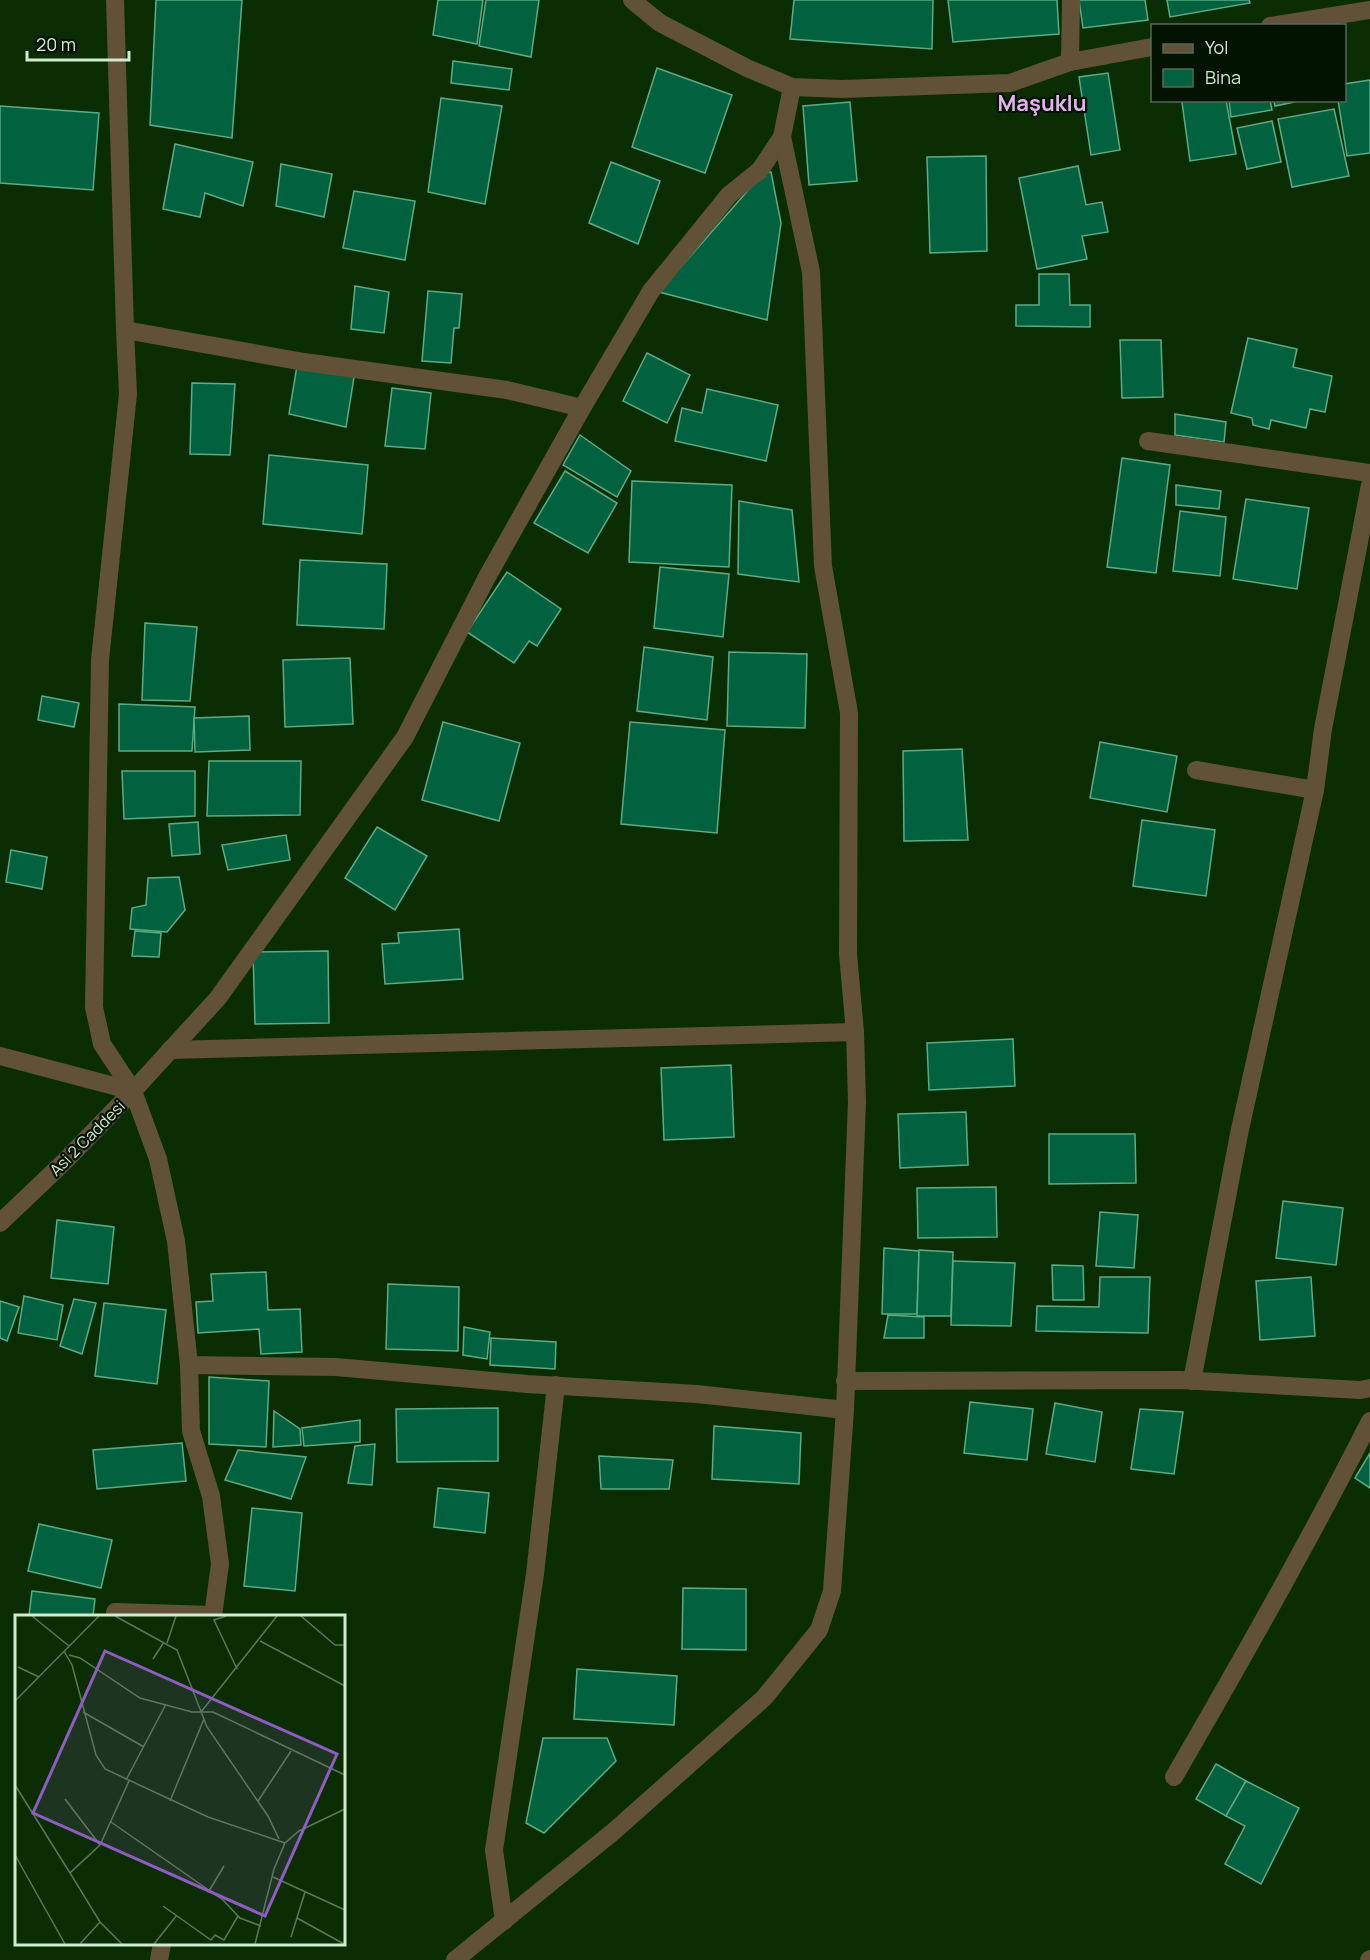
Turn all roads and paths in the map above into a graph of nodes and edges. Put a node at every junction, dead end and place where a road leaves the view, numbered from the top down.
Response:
1 (115, 0) edge
2 (632, 0) edge
3 (1071, 0) edge
4 (1370, 10) edge
5 (1282, 24) edge
6 (1151, 47) edge
7 (1070, 62) junction
8 (792, 87) junction
9 (782, 137) junction
10 (124, 330) junction
11 (582, 408) junction
12 (1148, 441) dead end
13 (1370, 473) edge
14 (1370, 485) edge
15 (1196, 770) dead end
16 (1315, 790) junction
17 (855, 1032) junction
18 (170, 1050) junction
19 (0, 1056) edge
20 (133, 1091) junction
21 (0, 1223) edge
22 (189, 1365) junction
23 (845, 1381) junction
24 (1192, 1381) junction
25 (556, 1385) junction
26 (1370, 1388) edge
27 (845, 1410) junction
28 (1370, 1421) edge
29 (115, 1612) dead end
30 (188, 1615) edge
31 (213, 1615) edge
32 (1174, 1777) dead end
33 (504, 1921) junction
34 (162, 1945) edge
35 (159, 1960) edge
36 (455, 1960) edge

1 - 10 street
2 - 8 street
3 - 7 street
4 - 5 street
6 - 7 street
7 - 8 street
8 - 9 street
9 - 11 street, Asi 2 Caddesi
9 - 17 street
10 - 11 street
10 - 20 street
11 - 18 street, Asi 2 Caddesi
12 - 13 street
14 - 16 street
15 - 16 street
16 - 24 street
17 - 18 street
17 - 23 street
18 - 20 street, Asi 2 Caddesi
19 - 20 street
20 - 21 street, Asi 2 Caddesi
20 - 22 street
22 - 25 street
22 - 31 street
23 - 24 street
23 - 27 street
24 - 26 street
25 - 27 street
25 - 33 street
27 - 33 street
28 - 32 street
29 - 30 street
33 - 36 street
34 - 35 street

